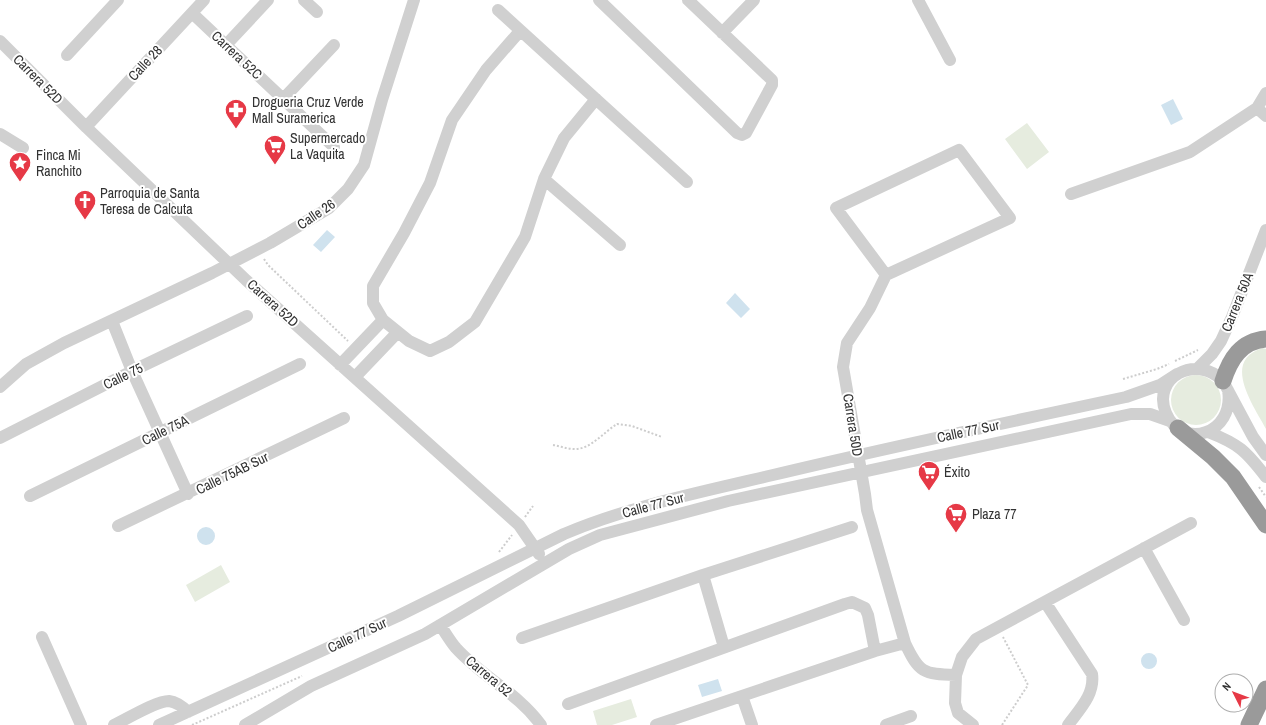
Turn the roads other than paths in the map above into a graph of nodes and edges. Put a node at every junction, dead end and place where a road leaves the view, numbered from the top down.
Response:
1 (118, 0) edge
2 (204, 0) edge
3 (268, 0) edge
4 (304, 0) edge
5 (414, 0) edge
6 (600, 0) edge
7 (688, 0) edge
8 (754, 0) edge
9 (918, 0) edge
10 (498, 10) dead end
11 (317, 12) dead end
12 (192, 13) junction
13 (520, 31) junction
14 (722, 33) junction
15 (0, 41) edge
16 (226, 44) junction
17 (334, 45) dead end
18 (67, 55) dead end
19 (950, 60) dead end
20 (1266, 94) edge
21 (283, 99) junction
22 (596, 99) junction
23 (1257, 108) junction
24 (1266, 116) edge
25 (86, 127) junction
26 (0, 134) edge
27 (334, 147) dead end
28 (23, 148) dead end
29 (544, 179) junction
30 (687, 182) dead end
31 (1071, 194) dead end
32 (1266, 230) edge
33 (620, 246) dead end
34 (216, 250) junction
35 (254, 252) junction
36 (231, 263) junction
37 (212, 273) junction
38 (886, 275) junction
39 (246, 280) junction
40 (247, 316) dead end
41 (383, 320) junction
42 (112, 322) junction
43 (397, 333) junction
44 (1266, 339) edge
45 (300, 364) dead end
46 (340, 364) junction
47 (1198, 368) junction
48 (132, 371) junction
49 (1177, 374) junction
50 (355, 377) junction
51 (1226, 386) junction
52 (0, 387) edge
53 (344, 418) dead end
54 (1174, 424) junction
55 (160, 432) junction
56 (1208, 432) junction
57 (0, 438) edge
58 (858, 455) junction
59 (1266, 455) edge
60 (861, 472) junction
61 (1266, 477) edge
62 (188, 494) junction
63 (30, 496) dead end
64 (1191, 523) dead end
65 (1266, 525) edge
66 (118, 526) dead end
67 (852, 527) dead end
68 (536, 548) junction
69 (1144, 548) junction
70 (545, 563) junction
71 (703, 575) junction
72 (1045, 602) junction
73 (1184, 620) dead end
74 (440, 625) junction
75 (42, 637) dead end
76 (522, 638) dead end
77 (905, 643) junction
78 (724, 647) junction
79 (875, 651) junction
80 (956, 675) junction
81 (1266, 689) edge
82 (742, 696) junction
83 (568, 704) dead end
84 (188, 712) junction
85 (911, 716) dead end
86 (81, 725) edge
87 (114, 725) edge
88 (159, 725) edge
89 (245, 725) edge
90 (541, 725) edge
91 (656, 725) edge
92 (752, 725) edge
93 (886, 725) edge
94 (973, 725) edge
95 (1068, 725) edge
96 (1249, 725) edge

1 - 18 street
2 - 12 street, Calle 28
3 - 16 street
4 - 11 street
5 - 35 street, Calle 26
6 - 14 street
7 - 14 street
8 - 14 street
9 - 19 street
10 - 13 street
12 - 16 street, Carrera 52C
12 - 25 street, Calle 28
13 - 22 street
13 - 41 street
15 - 25 street, Carrera 52D
16 - 21 street, Carrera 52C
17 - 21 street
20 - 23 street
21 - 27 street, Carrera 52C
22 - 29 street
22 - 30 street
23 - 24 street
23 - 31 street
25 - 34 street, Carrera 52D
26 - 28 street
29 - 33 street
29 - 43 street
32 - 47 street, Carrera 50A
34 - 36 street, Carrera 52D
34 - 37 street
35 - 36 street, Calle 26
35 - 39 street
36 - 37 street
36 - 39 street, Carrera 52D
37 - 42 street
38 - 38 street
38 - 58 street, Carrera 50D
39 - 46 street, Carrera 52D
40 - 48 street, Calle 75
41 - 43 street
41 - 46 street
42 - 48 street
42 - 52 street
43 - 50 street
44 - 51 highway
45 - 55 street, Calle 75A
46 - 50 street, Carrera 52D
47 - 49 street
47 - 51 street
48 - 55 street
48 - 57 street, Calle 75
49 - 54 street
49 - 58 street, Calle 77 Sur
50 - 68 street, Carrera 52D
51 - 56 street
51 - 59 street
53 - 62 street, Calle 75AB Sur
54 - 56 street
54 - 60 street, Calle 77 Sur
54 - 65 highway
55 - 62 street
55 - 63 street, Calle 75A
56 - 61 street
58 - 60 street, Carrera 50D
58 - 68 street, Calle 77 Sur
60 - 70 street, Calle 77 Sur
60 - 77 street, Carrera 50D
62 - 66 street, Calle 75AB Sur
64 - 69 street
67 - 71 street
68 - 70 street, Carrera 52D
68 - 84 street, Calle 77 Sur
69 - 72 street
69 - 73 street
70 - 74 street, Calle 77 Sur
71 - 76 street
71 - 78 street
72 - 80 street
72 - 95 street
74 - 89 street, Calle 77 Sur
74 - 90 street, Carrera 52
75 - 86 street
77 - 79 street
77 - 80 street, Carrera 50D
78 - 79 street
78 - 83 street
79 - 82 street
80 - 94 street
81 - 96 highway
82 - 91 street
82 - 92 street
84 - 87 street
84 - 88 street, Calle 77 Sur
85 - 93 street

